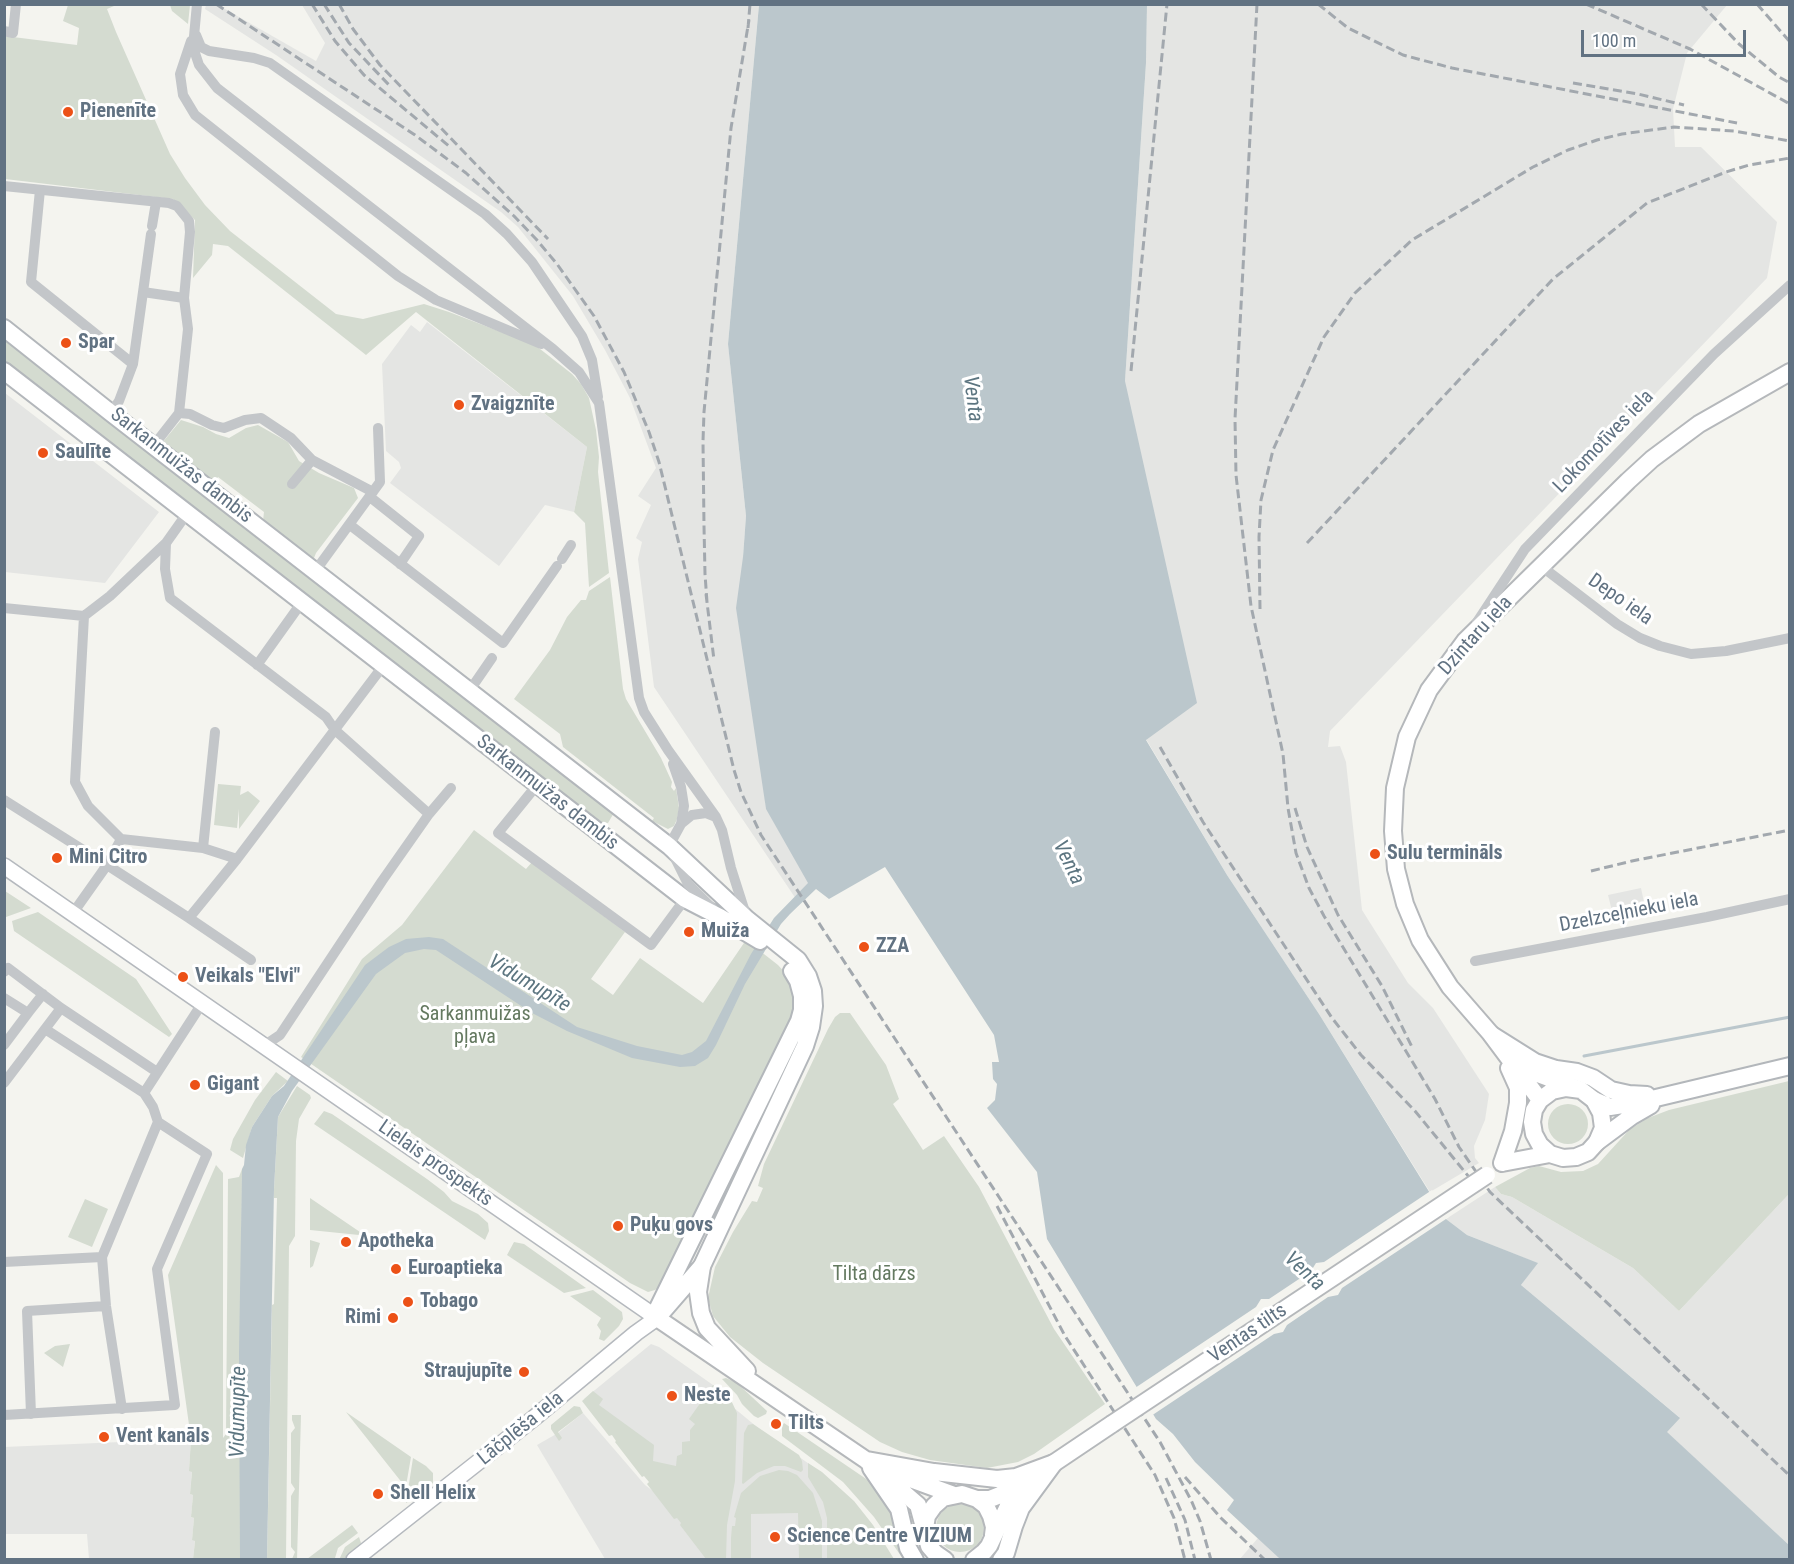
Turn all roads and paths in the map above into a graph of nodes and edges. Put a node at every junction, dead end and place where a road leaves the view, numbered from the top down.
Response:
1 (16, 4) edge
2 (197, 4) edge
3 (4, 31) edge
4 (194, 33) junction
5 (4, 186) edge
6 (40, 190) junction
7 (156, 202) junction
8 (1790, 285) edge
9 (143, 292) junction
10 (184, 298) junction
11 (4, 328) edge
12 (553, 349) junction
13 (134, 364) junction
14 (4, 371) edge
15 (1790, 372) edge
16 (598, 403) junction
17 (111, 413) junction
18 (179, 413) junction
19 (378, 428) dead end
20 (154, 445) junction
21 (312, 460) junction
22 (292, 484) dead end
23 (372, 494) junction
24 (188, 512) junction
25 (350, 525) junction
26 (166, 543) junction
27 (571, 545) dead end
28 (400, 564) junction
29 (1541, 566) junction
30 (316, 570) junction
31 (303, 602) junction
32 (4, 608) edge
33 (84, 615) junction
34 (1790, 638) edge
35 (1465, 641) junction
36 (497, 651) junction
37 (256, 665) junction
38 (383, 666) junction
39 (470, 690) junction
40 (335, 730) junction
41 (214, 732) dead end
42 (668, 750) junction
43 (537, 785) junction
44 (451, 788) dead end
45 (4, 800) edge
46 (429, 814) junction
47 (716, 817) junction
48 (681, 824) junction
49 (121, 839) junction
50 (669, 846) junction
51 (203, 848) junction
52 (237, 859) junction
53 (107, 865) junction
54 (4, 866) edge
55 (685, 899) junction
56 (1790, 899) edge
57 (73, 913) junction
58 (720, 916) junction
59 (189, 918) junction
60 (751, 926) junction
61 (780, 950) junction
62 (251, 960) dead end
63 (1475, 961) dead end
64 (4, 972) edge
65 (43, 994) junction
66 (4, 998) edge
67 (203, 1002) junction
68 (61, 1008) junction
69 (28, 1013) junction
70 (45, 1029) junction
71 (1490, 1034) junction
72 (4, 1045) edge
73 (265, 1046) junction
74 (1790, 1066) edge
75 (157, 1072) junction
76 (4, 1083) edge
77 (144, 1093) junction
78 (1587, 1095) junction
79 (1666, 1097) junction
80 (1540, 1100) junction
81 (158, 1122) junction
82 (1532, 1122) junction
83 (1598, 1142) junction
84 (1550, 1154) junction
85 (1502, 1163) junction
86 (102, 1257) junction
87 (4, 1262) edge
88 (702, 1266) junction
89 (106, 1306) junction
90 (657, 1318) junction
91 (766, 1391) junction
92 (122, 1409) junction
93 (31, 1414) junction
94 (4, 1415) edge
95 (866, 1460) junction
96 (1054, 1463) junction
97 (954, 1495) junction
98 (977, 1499) junction
99 (925, 1528) junction
100 (993, 1538) junction
101 (940, 1557) edge
102 (976, 1559) edge
103 (354, 1560) edge
104 (915, 1560) edge
105 (1000, 1560) edge

1 - 3 street
2 - 4 street
4 - 12 street
4 - 12 street
4 - 16 street
5 - 6 street
6 - 7 street
6 - 13 street
7 - 9 street
7 - 10 street
8 - 35 street, Lokomotīves iela
9 - 10 street
9 - 13 street
10 - 18 street
11 - 17 main road, Sarkanmuižas dambis
12 - 16 street
13 - 17 street
14 - 24 main road, Sarkanmuižas dambis
15 - 29 main road, Dzintaru iela
16 - 42 street
17 - 20 main road, Sarkanmuižas dambis
18 - 20 street
18 - 21 street
19 - 23 street
20 - 30 main road, Sarkanmuižas dambis
21 - 22 street
21 - 23 street
23 - 25 street
23 - 28 street
24 - 26 street
24 - 31 main road, Sarkanmuižas dambis
25 - 28 street
25 - 30 street
26 - 33 street
26 - 37 street
27 - 36 street
28 - 36 street
29 - 34 street, Depo iela
29 - 35 main road, Dzintaru iela
30 - 39 main road, Sarkanmuižas dambis
31 - 37 street
31 - 38 main road, Sarkanmuižas dambis
32 - 33 street
33 - 49 street
35 - 71 main road, Dzintaru iela
36 - 39 street
37 - 40 street
38 - 40 street
38 - 43 main road, Sarkanmuižas dambis
39 - 50 main road, Sarkanmuižas dambis
40 - 46 street
40 - 52 street
41 - 51 street
42 - 47 street
42 - 48 street
43 - 55 main road, Sarkanmuižas dambis
43 - 55 street
44 - 46 street
45 - 53 street
46 - 73 street
47 - 48 street
47 - 60 street
48 - 50 street
49 - 51 street
49 - 53 street
50 - 58 street
50 - 60 main road, Sarkanmuižas dambis
51 - 52 street
52 - 59 street
53 - 57 street
53 - 59 street
54 - 57 main road, Lielais prospekts
55 - 58 main road, Sarkanmuižas dambis
56 - 63 street, Dzelzceļnieku iela
57 - 67 main road, Lielais prospekts
58 - 60 main road, Sarkanmuižas dambis
59 - 62 street
60 - 61 main road, Sarkanmuižas dambis
61 - 88 main road, Sarkanmuižas dambis
61 - 90 main road, Sarkanmuižas dambis
64 - 65 street
65 - 68 street
65 - 69 street
66 - 69 street
67 - 73 main road, Lielais prospekts
67 - 75 street
68 - 70 street
68 - 75 street
69 - 72 street
70 - 76 street
70 - 77 street
71 - 78 main road
71 - 79 main road
71 - 80 main road
71 - 85 main road
73 - 90 main road, Lielais prospekts
74 - 79 main road
75 - 77 street
77 - 81 street
78 - 79 main road
78 - 80 main road
78 - 83 main road
79 - 83 main road
80 - 82 main road
81 - 86 street
81 - 92 street
82 - 84 main road
82 - 85 main road
83 - 84 main road
84 - 85 main road
85 - 96 main road, Ventas tilts, bridge
86 - 87 street
86 - 89 street
88 - 90 main road
88 - 91 main road
89 - 92 street
89 - 93 street
90 - 91 main road, Lielais prospekts
90 - 103 main road, Lāčplēša iela
91 - 95 main road, Lielais prospekts
92 - 93 street
93 - 94 street
95 - 96 main road
95 - 97 main road
95 - 99 main road
95 - 104 main road
96 - 98 main road
96 - 100 main road
96 - 105 main road
97 - 98 main road
97 - 99 main road
98 - 100 main road
99 - 101 main road
100 - 102 main road

